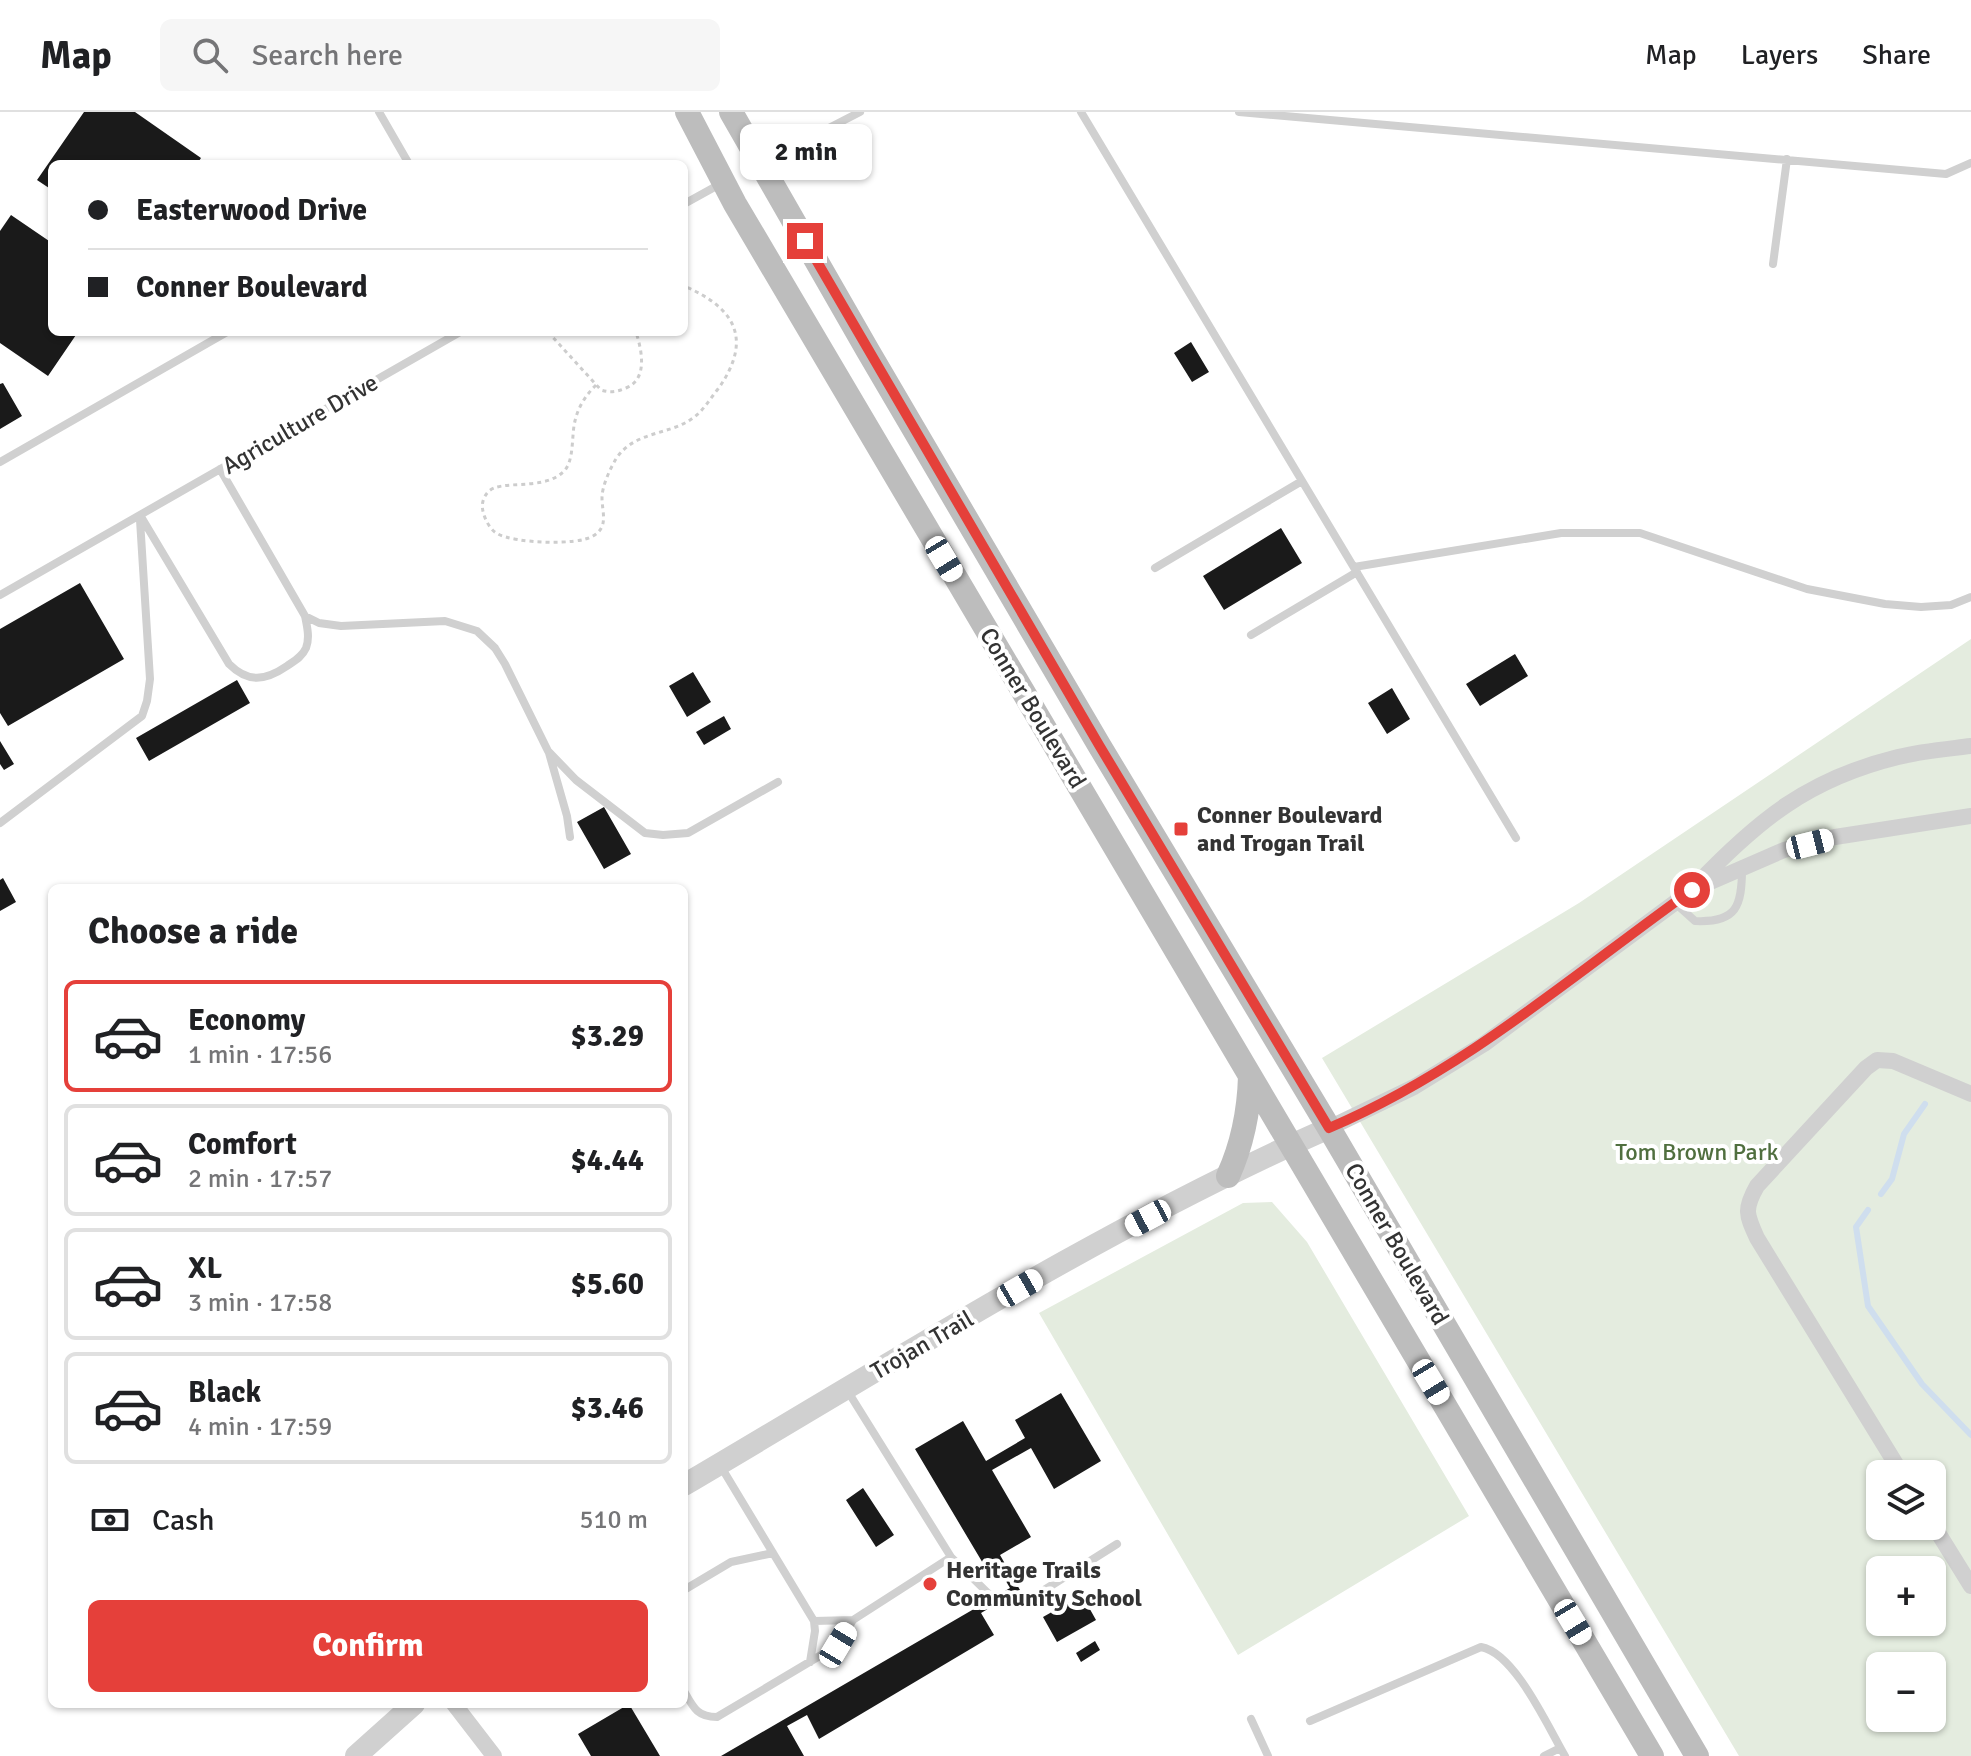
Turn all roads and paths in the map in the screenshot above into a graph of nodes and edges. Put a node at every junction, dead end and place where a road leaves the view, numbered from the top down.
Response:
1 (379, 112) edge
2 (687, 112) edge
3 (731, 112) edge
4 (860, 112) edge
5 (1081, 112) edge
6 (1239, 112) edge
7 (1787, 159) junction
8 (407, 160) edge
9 (760, 163) junction
10 (1971, 163) edge
11 (722, 182) junction
12 (688, 202) edge
13 (1773, 264) dead end
14 (688, 288) edge
15 (220, 336) edge
16 (453, 336) edge
17 (552, 336) edge
18 (637, 336) edge
19 (596, 385) junction
20 (0, 462) edge
21 (220, 469) junction
22 (1302, 481) junction
23 (140, 515) junction
24 (1155, 568) dead end
25 (1355, 569) junction
26 (0, 595) edge
27 (1971, 597) edge
28 (305, 616) junction
29 (1251, 635) dead end
30 (1971, 746) edge
31 (548, 751) junction
32 (778, 782) dead end
33 (1971, 816) edge
34 (0, 823) edge
35 (570, 837) dead end
36 (1516, 838) dead end
37 (1742, 868) junction
38 (1691, 890) junction
39 (1675, 902) junction
40 (1250, 1076) junction
41 (1971, 1094) edge
42 (1329, 1128) junction
43 (1291, 1145) junction
44 (1228, 1176) junction
45 (847, 1390) junction
46 (1893, 1460) edge
47 (719, 1464) junction
48 (688, 1483) edge
49 (1943, 1540) edge
50 (1117, 1544) dead end
51 (773, 1553) junction
52 (951, 1557) junction
53 (1971, 1586) edge
54 (688, 1588) edge
55 (853, 1620) junction
56 (814, 1621) junction
57 (810, 1662) junction
58 (688, 1699) edge
59 (410, 1708) edge
60 (457, 1708) edge
61 (1251, 1719) dead end
62 (1310, 1721) dead end
63 (1563, 1752) edge
64 (356, 1756) edge
65 (494, 1756) edge
66 (1268, 1756) edge
67 (1544, 1756) edge
68 (1652, 1756) edge
69 (1697, 1756) edge

1 - 8 lane
2 - 11 main road, Conner Boulevard
3 - 9 main road, Conner Boulevard
4 - 9 lane
5 - 22 lane
6 - 7 lane
7 - 10 lane
7 - 13 lane
9 - 11 main road
9 - 42 main road, Conner Boulevard
11 - 12 lane
11 - 40 main road, Conner Boulevard
14 - 19 path
15 - 20 lane
16 - 21 lane, Agriculture Drive
17 - 19 path
18 - 19 path
21 - 23 lane, Agriculture Drive
21 - 28 lane
22 - 24 lane
22 - 25 lane
23 - 26 lane, Agriculture Drive
23 - 28 lane
23 - 34 lane
25 - 27 lane
25 - 29 lane
25 - 36 lane
28 - 31 lane
30 - 38 street
31 - 32 lane
31 - 35 lane
33 - 37 street
37 - 38 street
37 - 39 lane
38 - 39 street
39 - 42 street
40 - 43 main road, Conner Boulevard
40 - 44 main road
41 - 46 street
42 - 43 street, Trojan Trail
42 - 69 main road, Conner Boulevard
43 - 44 street, Trojan Trail
43 - 68 main road, Conner Boulevard
44 - 45 street, Trojan Trail
45 - 47 street, Trojan Trail
45 - 52 lane
47 - 48 street, Trojan Trail
47 - 51 lane
49 - 53 street
50 - 52 lane
51 - 54 lane
51 - 56 lane
52 - 55 lane
55 - 56 lane
55 - 57 lane
56 - 57 lane
57 - 58 lane
59 - 64 street
60 - 65 street
61 - 66 lane
62 - 63 lane
63 - 67 lane

